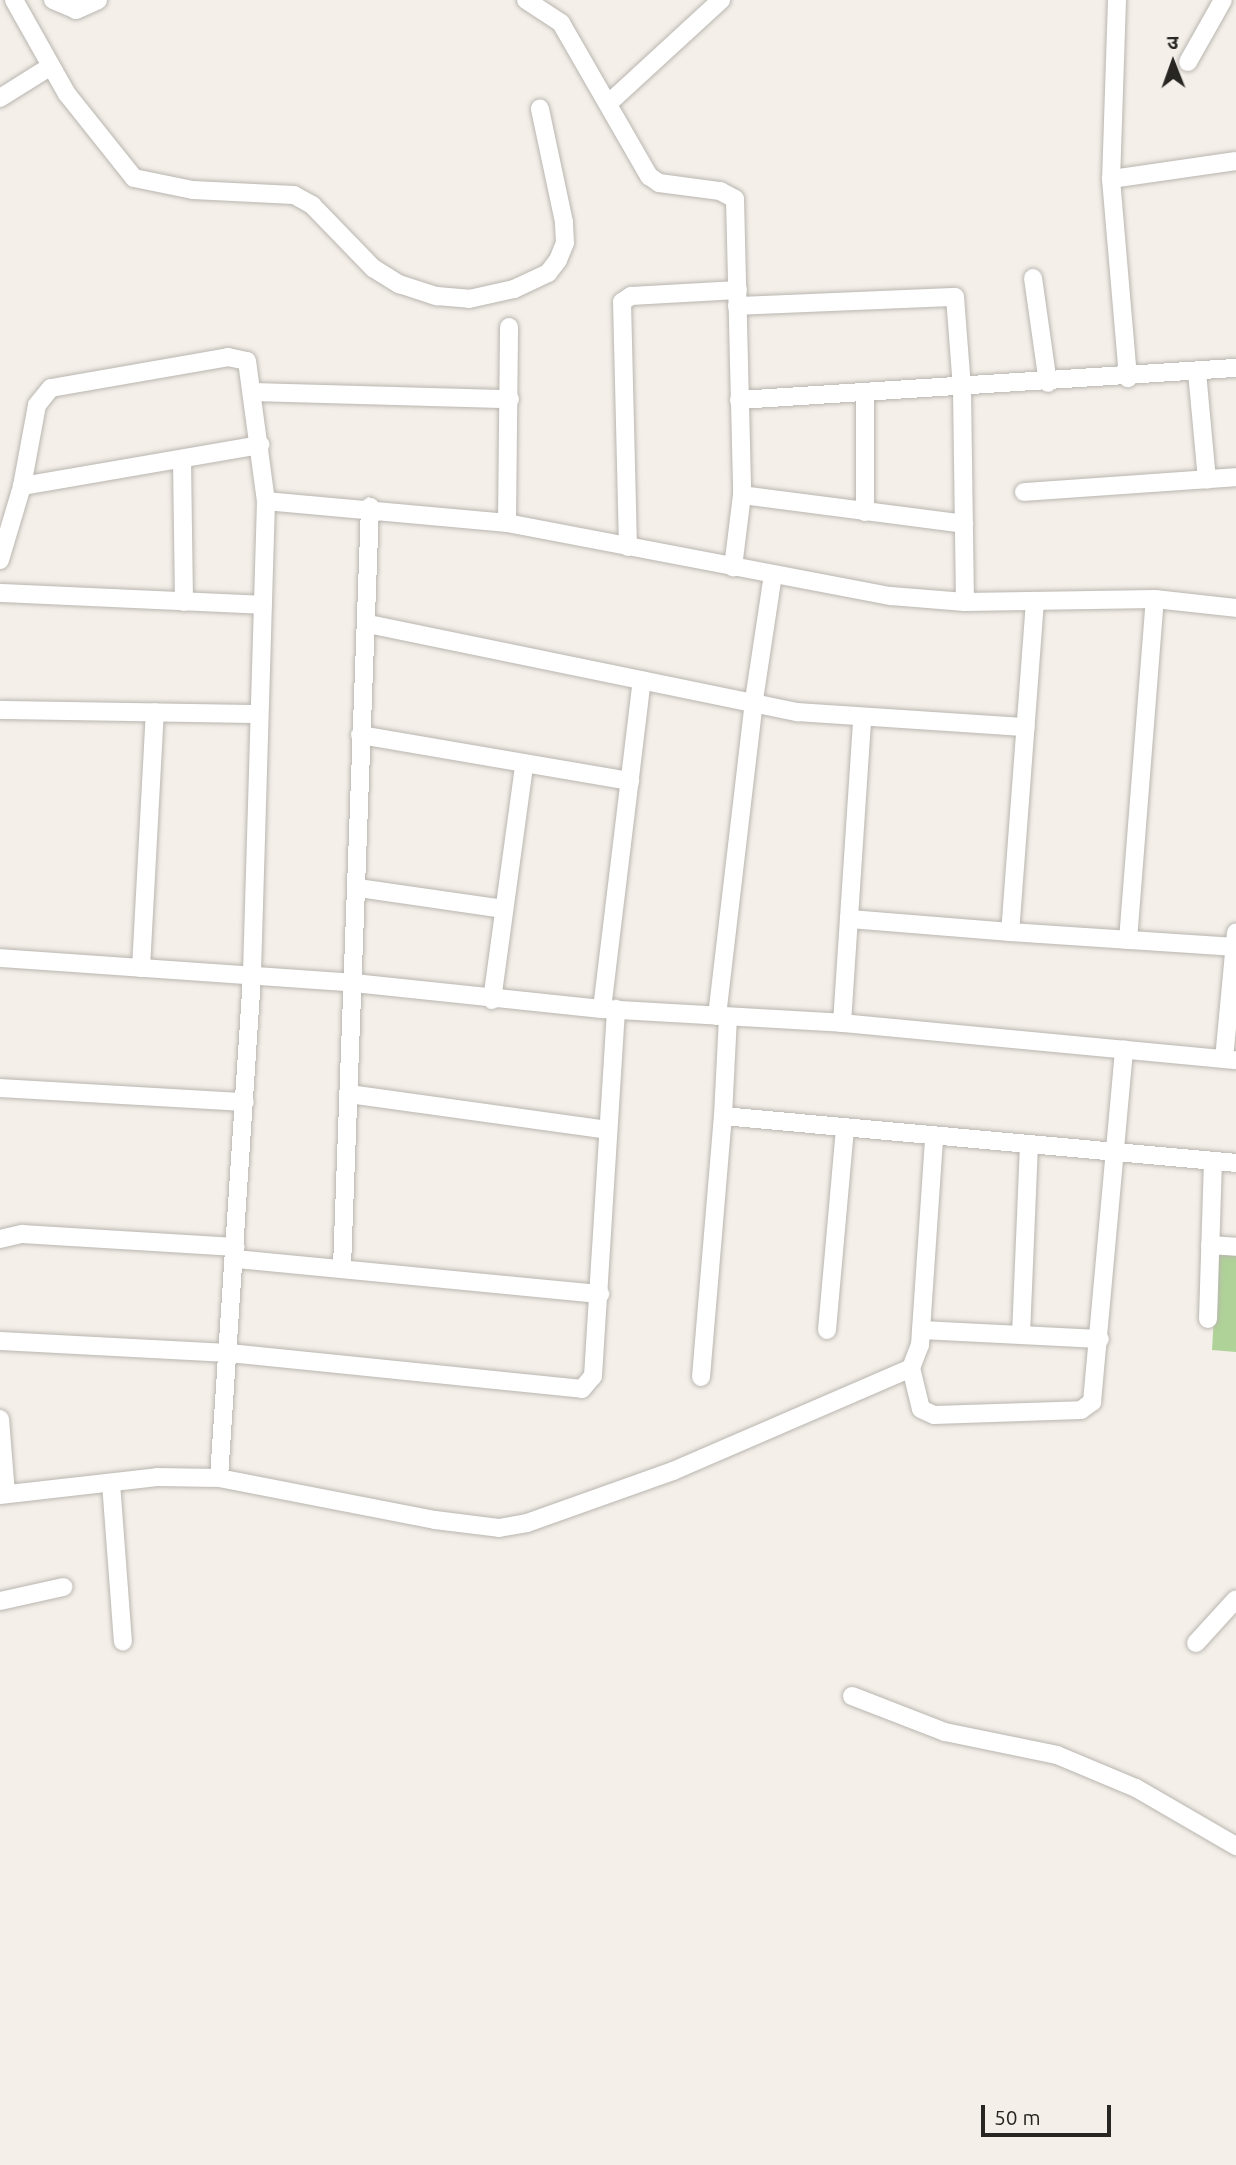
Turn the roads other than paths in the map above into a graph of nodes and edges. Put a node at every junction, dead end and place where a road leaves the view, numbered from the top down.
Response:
1 (14, 0) edge
2 (53, 0) edge
3 (98, 0) edge
4 (526, 0) edge
5 (721, 0) edge
6 (1117, 0) edge
7 (1223, 0) edge
8 (1188, 62) dead end
9 (51, 66) junction
10 (0, 98) edge
11 (610, 102) junction
12 (540, 109) dead end
13 (1236, 161) edge
14 (1111, 179) junction
15 (1033, 278) dead end
16 (737, 298) junction
17 (509, 327) dead end
18 (1236, 369) edge
19 (1197, 372) junction
20 (1128, 378) junction
21 (1048, 383) junction
22 (962, 389) junction
23 (253, 392) junction
24 (865, 394) junction
25 (510, 399) junction
26 (739, 400) junction
27 (260, 445) junction
28 (182, 458) junction
29 (1236, 477) edge
30 (1207, 480) junction
31 (22, 486) junction
32 (1024, 492) dead end
33 (742, 495) junction
34 (266, 502) junction
35 (370, 508) junction
36 (865, 512) junction
37 (507, 523) junction
38 (964, 524) junction
39 (628, 547) junction
40 (0, 560) edge
41 (733, 567) junction
42 (773, 575) junction
43 (0, 593) edge
44 (1155, 599) junction
45 (1035, 600) junction
46 (184, 601) junction
47 (965, 602) junction
48 (262, 605) junction
49 (1236, 608) edge
50 (368, 624) junction
51 (642, 680) junction
52 (754, 700) junction
53 (0, 710) edge
54 (155, 712) junction
55 (259, 713) junction
56 (862, 719) junction
57 (1026, 727) junction
58 (359, 735) junction
59 (524, 765) junction
60 (630, 780) junction
61 (358, 888) junction
62 (502, 909) junction
63 (850, 919) junction
64 (1010, 932) junction
65 (1128, 940) junction
66 (1236, 943) edge
67 (0, 958) edge
68 (141, 968) junction
69 (252, 977) junction
70 (354, 983) junction
71 (492, 1000) junction
72 (609, 1009) junction
73 (723, 1017) junction
74 (842, 1023) junction
75 (1124, 1049) junction
76 (1230, 1060) edge
77 (0, 1088) edge
78 (349, 1094) junction
79 (245, 1102) junction
80 (723, 1116) junction
81 (845, 1128) junction
82 (608, 1130) junction
83 (934, 1137) junction
84 (1029, 1146) junction
85 (1117, 1154) junction
86 (1213, 1162) junction
87 (1236, 1163) edge
88 (0, 1239) edge
89 (1210, 1245) junction
90 (1236, 1247) edge
91 (236, 1253) junction
92 (342, 1267) junction
93 (600, 1294) junction
94 (1208, 1320) dead end
95 (827, 1330) dead end
96 (921, 1330) junction
97 (1021, 1335) junction
98 (1100, 1339) junction
99 (0, 1341) edge
100 (229, 1353) junction
101 (911, 1368) junction
102 (701, 1377) dead end
103 (0, 1419) edge
104 (219, 1478) junction
105 (111, 1482) junction
106 (3, 1494) edge
107 (63, 1587) dead end
108 (1236, 1599) edge
109 (0, 1601) edge
110 (123, 1642) dead end
111 (1195, 1643) dead end
112 (852, 1696) dead end
113 (1236, 1846) edge

1 - 9 street
2 - 3 street
4 - 11 street
5 - 11 street
6 - 14 street
7 - 8 street
9 - 10 street
9 - 12 street
11 - 16 street
13 - 14 street
14 - 20 street
15 - 21 street
16 - 22 street
16 - 26 street
16 - 39 street
17 - 25 street
18 - 19 street
19 - 20 street
19 - 30 street
20 - 21 street
21 - 22 street
22 - 24 street
22 - 38 street
23 - 25 street
23 - 27 street
23 - 31 street
24 - 26 street
24 - 36 street
25 - 37 street
26 - 33 street
27 - 28 street
27 - 34 street
28 - 31 street
28 - 46 street
29 - 30 street
30 - 32 street
31 - 40 street
33 - 36 street
33 - 41 street
34 - 35 street
34 - 48 street
35 - 37 street
35 - 50 street
36 - 38 street
37 - 39 street
38 - 47 street
39 - 41 street
41 - 42 street
42 - 47 street
42 - 52 street
43 - 46 street
44 - 45 street
44 - 49 street
44 - 65 street
45 - 47 street
45 - 57 street
46 - 48 street
48 - 55 street
50 - 51 street
50 - 58 street
51 - 52 street
51 - 60 street
52 - 56 street
52 - 73 street
53 - 54 street
54 - 55 street
54 - 68 street
55 - 69 street
56 - 57 street
56 - 63 street
57 - 64 street
58 - 59 street
58 - 61 street
59 - 60 street
59 - 62 street
60 - 72 street
61 - 62 street
61 - 70 street
62 - 71 street
63 - 64 street
63 - 74 street
64 - 65 street
65 - 66 street
66 - 76 street
67 - 68 street
68 - 69 street
69 - 70 street
69 - 79 street
70 - 71 street
70 - 78 street
71 - 72 street
72 - 73 street
72 - 82 street
73 - 74 street
73 - 80 street
74 - 75 street
75 - 76 street
75 - 85 street
77 - 79 street
78 - 82 street
78 - 92 street
79 - 91 street
80 - 81 street
80 - 102 street
81 - 83 street
81 - 95 street
82 - 93 street
83 - 84 street
83 - 96 street
84 - 85 street
84 - 97 street
85 - 86 street
85 - 98 street
86 - 87 street
86 - 89 street
88 - 91 street
89 - 90 street
89 - 94 street
91 - 92 street
91 - 100 street
92 - 93 street
93 - 100 street
96 - 97 street
96 - 101 street
97 - 98 street
98 - 101 street
99 - 100 street
100 - 104 street
101 - 104 street
103 - 106 street
104 - 105 street
105 - 106 street
105 - 110 street
107 - 109 street
108 - 111 street
112 - 113 street

